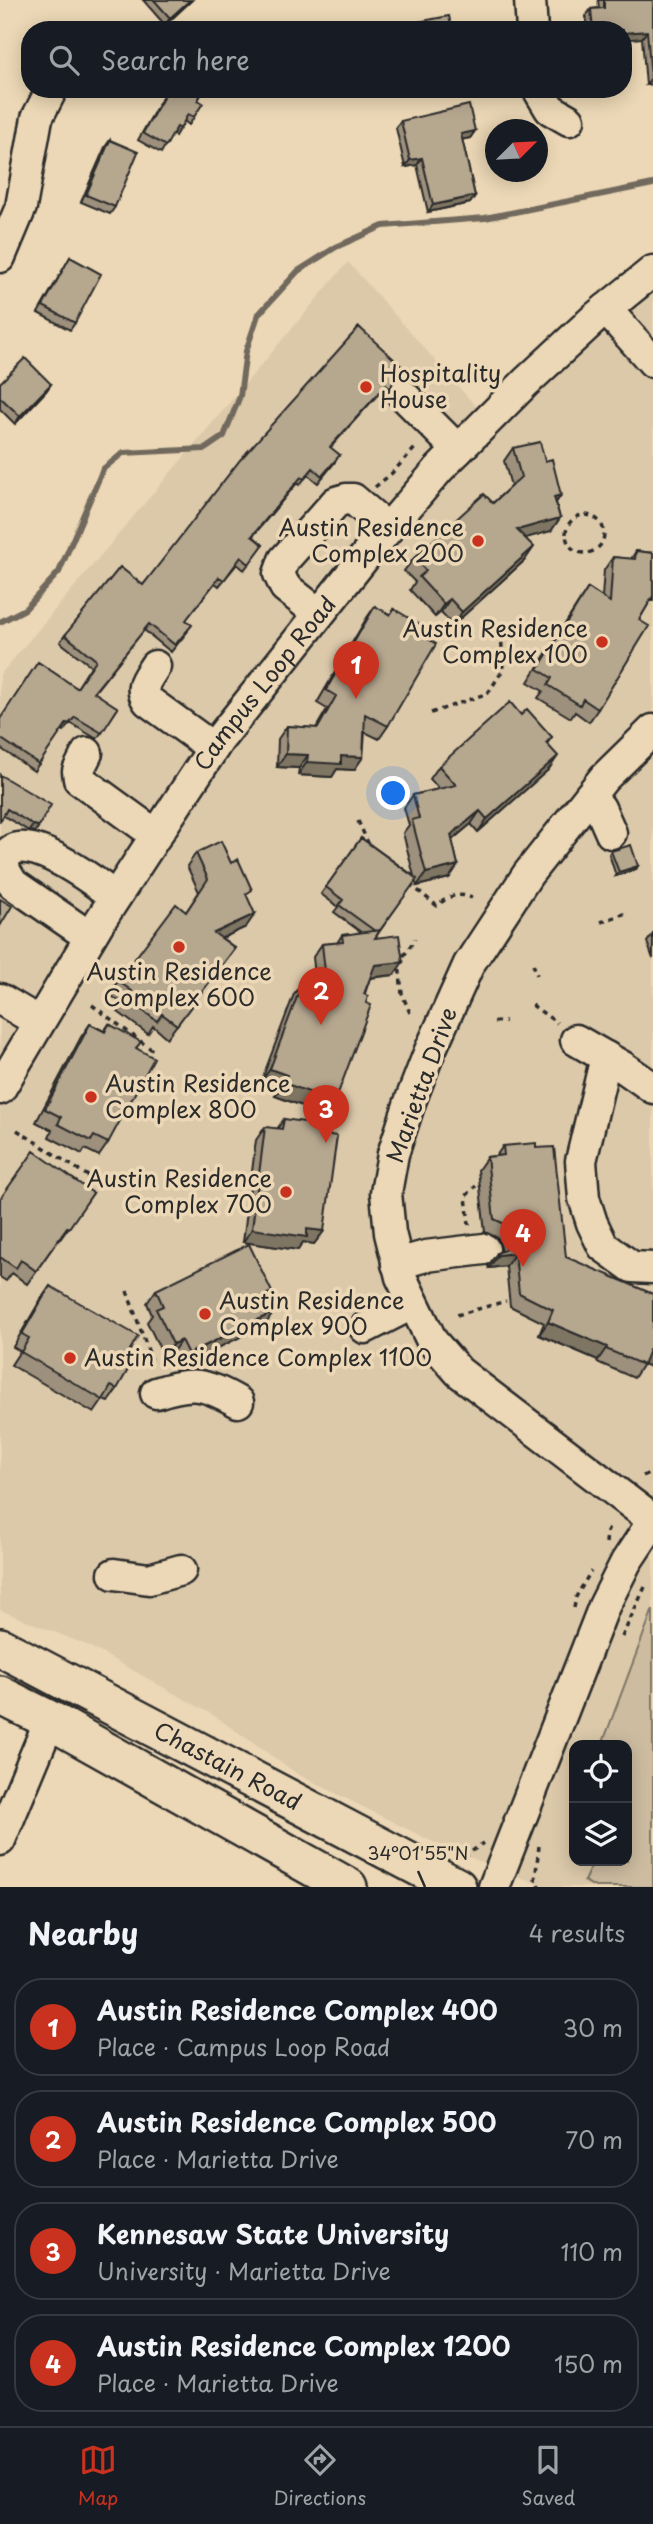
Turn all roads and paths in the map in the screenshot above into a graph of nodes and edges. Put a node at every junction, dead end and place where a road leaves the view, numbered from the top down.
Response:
1 (530, 0) edge
2 (531, 21) edge
3 (47, 98) edge
4 (544, 98) edge
5 (569, 120) dead end
6 (0, 257) edge
7 (653, 271) edge
8 (606, 309) junction
9 (653, 362) edge
10 (403, 395) dead end
11 (434, 426) junction
12 (458, 450) junction
13 (360, 505) junction
14 (574, 518) joint
15 (387, 528) junction
16 (319, 614) junction
17 (500, 628) dead end
18 (155, 666) dead end
19 (431, 713) dead end
20 (653, 730) edge
21 (213, 748) junction
22 (87, 753) dead end
23 (590, 796) junction
24 (358, 821) dead end
25 (611, 833) dead end
26 (156, 835) junction
27 (369, 847) edge
28 (405, 879) edge
29 (115, 898) junction
30 (472, 898) dead end
31 (625, 913) dead end
32 (601, 922) dead end
33 (90, 937) junction
34 (415, 939) dead end
35 (533, 964) dead end
36 (537, 975) dead end
37 (0, 999) edge
38 (92, 1005) dead end
39 (532, 1005) dead end
40 (410, 1013) dead end
41 (505, 1021) dead end
42 (494, 1022) dead end
43 (39, 1023) junction
44 (566, 1032) joint
45 (155, 1052) dead end
46 (606, 1057) junction
47 (653, 1088) edge
48 (0, 1089) edge
49 (17, 1130) dead end
50 (102, 1185) dead end
51 (475, 1186) dead end
52 (477, 1250) joint
53 (397, 1264) junction
54 (653, 1268) edge
55 (127, 1291) dead end
56 (506, 1301) dead end
57 (412, 1304) junction
58 (457, 1315) dead end
59 (365, 1328) dead end
60 (151, 1359) dead end
61 (156, 1393) dead end
62 (236, 1405) dead end
63 (653, 1471) edge
64 (643, 1476) dead end
65 (651, 1529) edge
66 (181, 1570) dead end
67 (114, 1574) dead end
68 (0, 1647) edge
69 (0, 1695) edge
70 (50, 1720) junction
71 (0, 1840) edge
72 (348, 1887) edge
73 (457, 1887) edge
74 (494, 1887) edge

1 - 2 street
3 - 6 street
4 - 5 street
7 - 8 street, Campus Loop Road
8 - 9 street
8 - 12 street, Campus Loop Road
10 - 11 street
11 - 12 street
11 - 13 path
12 - 15 street, Campus Loop Road
13 - 15 street
13 - 16 street
14 - 14 path
15 - 16 street, Campus Loop Road
16 - 21 street, Campus Loop Road
17 - 19 path
18 - 21 street
20 - 23 street, Marietta Drive
21 - 26 street, Campus Loop Road
22 - 26 street
23 - 25 street
23 - 53 street, Marietta Drive
24 - 27 path
26 - 29 street, Campus Loop Road
28 - 30 path
29 - 33 street, Campus Loop Road
29 - 33 street
31 - 32 path
33 - 43 street, Campus Loop Road
34 - 40 path
35 - 36 path
37 - 43 street
38 - 45 path
39 - 44 path
41 - 42 path
43 - 48 street, Campus Loop Road
44 - 46 street
46 - 47 street
46 - 54 street
49 - 50 path
51 - 52 path
52 - 53 street
53 - 57 street, Marietta Drive
55 - 60 path
56 - 58 path
57 - 59 street
57 - 65 street, Marietta Drive
61 - 62 street
63 - 64 path
65 - 74 street
66 - 67 street
68 - 73 main road, Chastain Road
69 - 70 main road, Chastain Road
70 - 71 street
70 - 72 main road, Chastain Road

